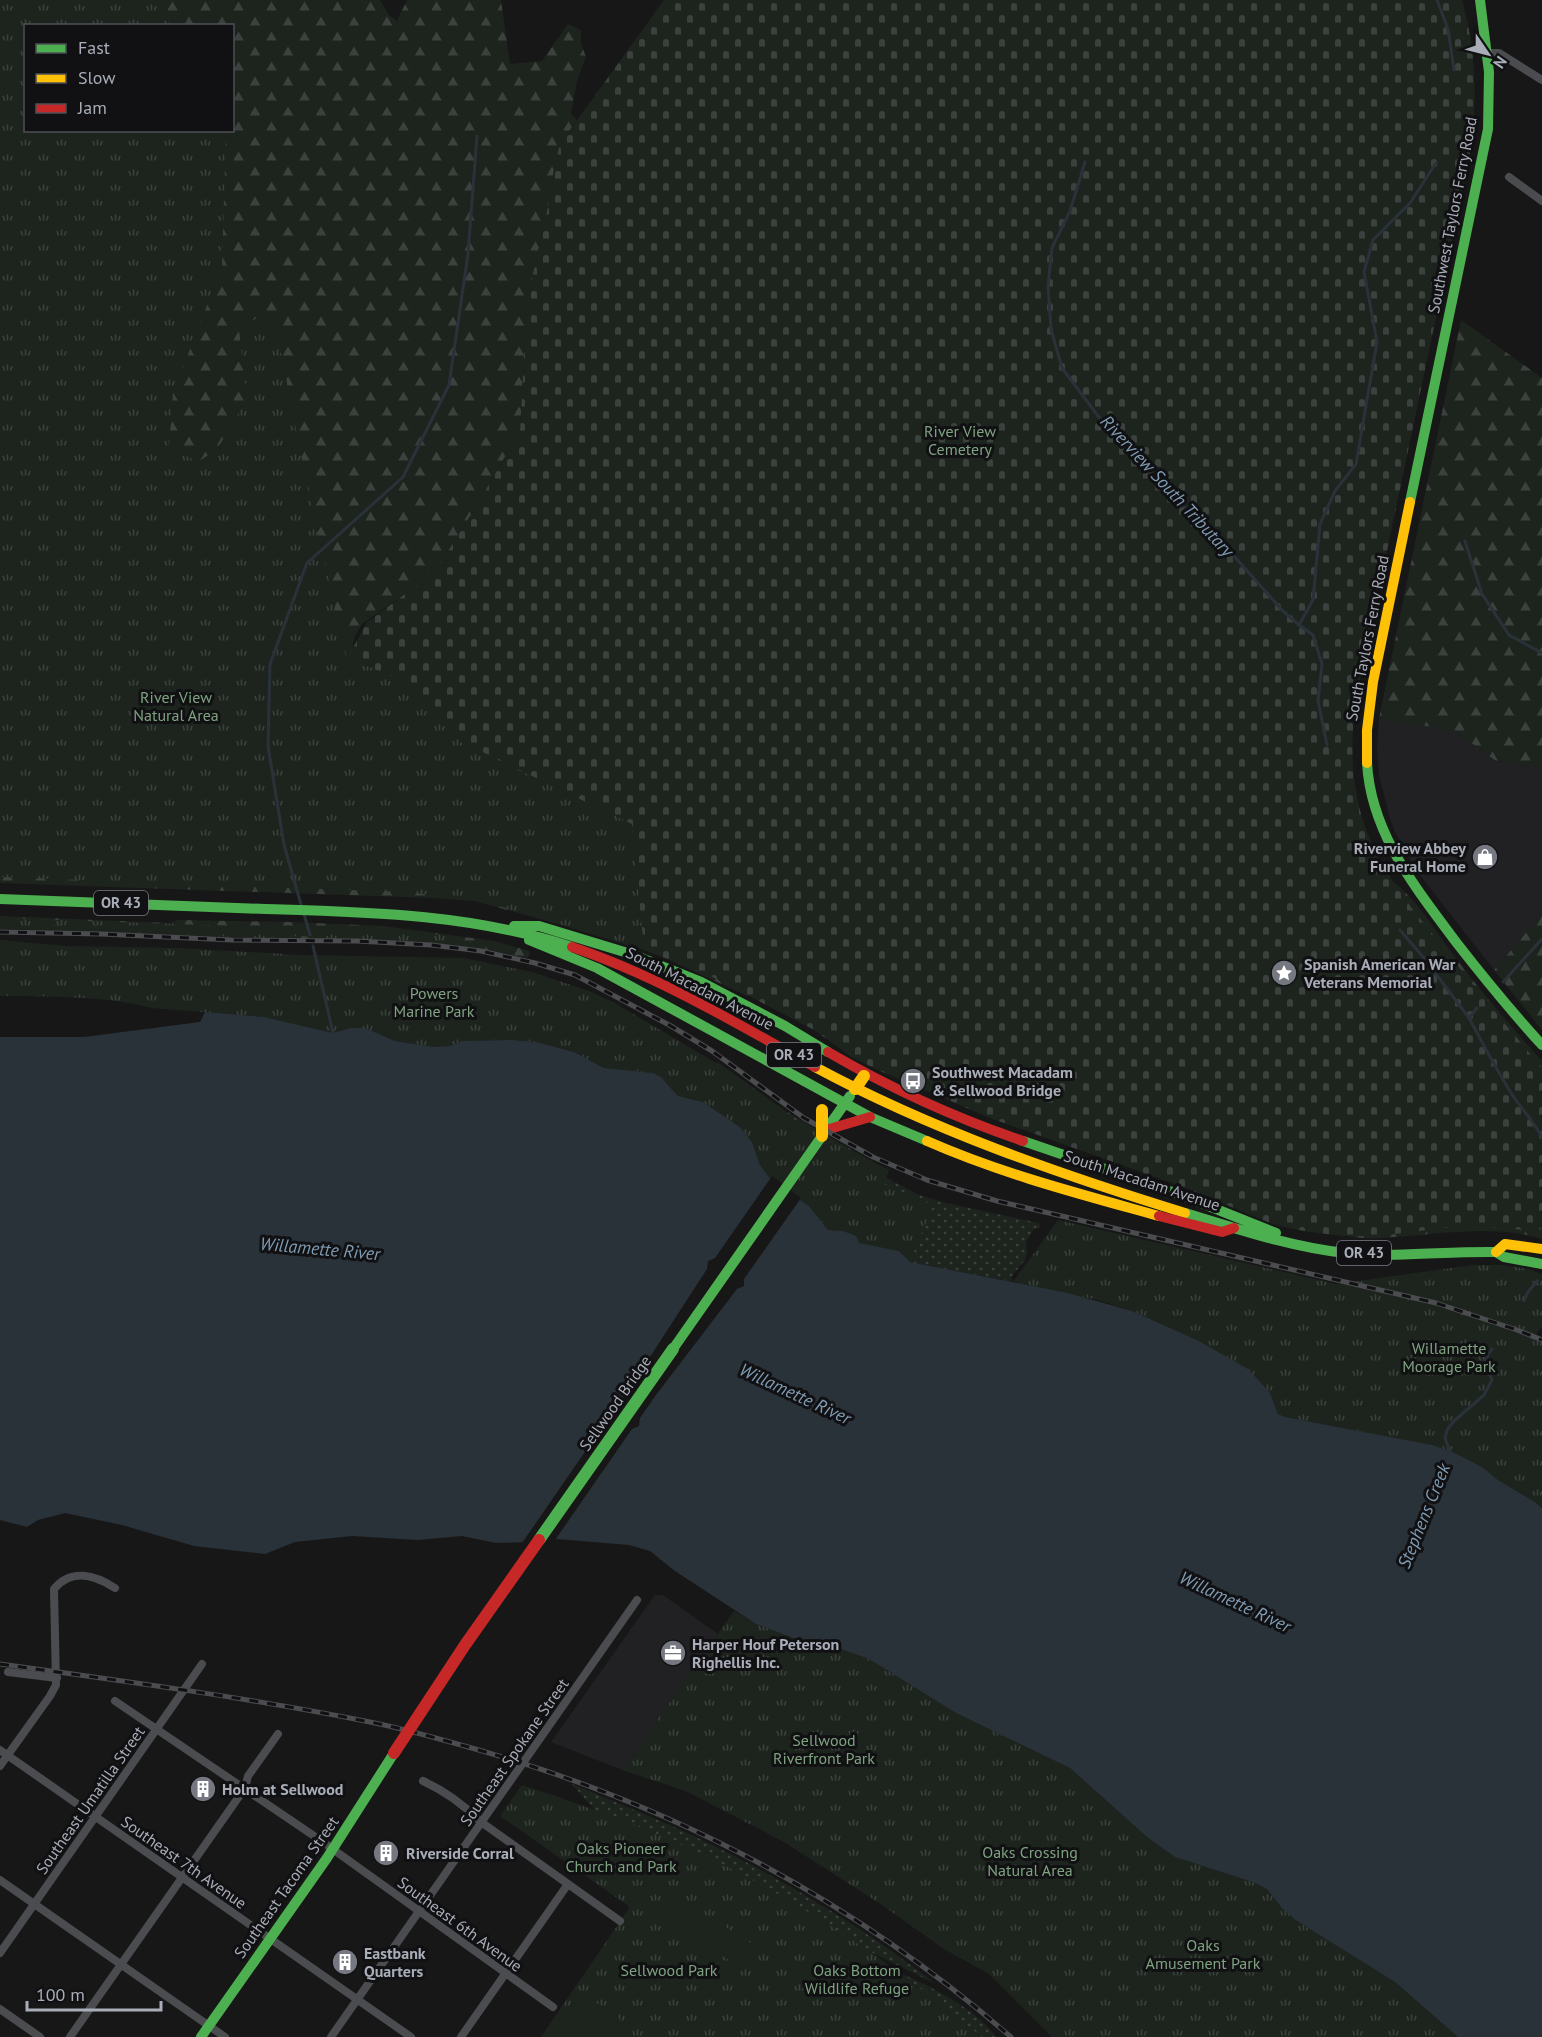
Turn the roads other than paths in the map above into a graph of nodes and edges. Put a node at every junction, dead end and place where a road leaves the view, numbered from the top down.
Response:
1 (1479, 1) edge
2 (1487, 53) junction
3 (1541, 77) edge
4 (1509, 177) dead end
5 (1542, 201) edge
6 (1446, 329) joint
7 (0, 899) edge
8 (498, 926) junction
9 (1542, 1045) edge
10 (865, 1075) junction
11 (809, 1084) junction
12 (846, 1102) junction
13 (870, 1117) junction
14 (824, 1133) junction
15 (1235, 1228) junction
16 (1286, 1241) junction
17 (1542, 1249) edge
18 (1496, 1252) junction
19 (1542, 1264) edge
20 (115, 1588) dead end
21 (637, 1600) dead end
22 (202, 1664) dead end
23 (8, 1672) dead end
24 (57, 1678) junction
25 (115, 1701) dead end
26 (156, 1729) junction
27 (278, 1734) dead end
28 (0, 1750) edge
29 (394, 1753) joint
30 (8, 1755) junction
31 (0, 1766) edge
32 (423, 1781) dead end
33 (245, 1788) junction
34 (96, 1816) junction
35 (481, 1822) junction
36 (333, 1849) junction
37 (182, 1877) junction
38 (0, 1880) edge
39 (568, 1884) junction
40 (34, 1904) junction
41 (418, 1911) junction
42 (620, 1921) dead end
43 (270, 1939) junction
44 (0, 1953) edge
45 (121, 1964) junction
46 (505, 1973) junction
47 (357, 1999) junction
48 (553, 2007) dead end
49 (0, 2009) edge
50 (209, 2026) junction
51 (40, 2037) edge
52 (70, 2037) edge
53 (201, 2037) edge
54 (225, 2037) edge
55 (330, 2037) edge
56 (411, 2037) edge
57 (461, 2037) edge

1 - 2 main road, Southwest Taylors Ferry Road
2 - 3 street
2 - 6 main road, Southwest Taylors Ferry Road
4 - 5 street
6 - 9 main road, South Taylors Ferry Road
7 - 8 main road, South Macadam Avenue / OR 43
8 - 10 main road
8 - 11 main road
8 - 15 main road, South Macadam Avenue / OR 43
10 - 12 main road, Sellwood Bridge, bridge
10 - 16 main road
11 - 12 main road
11 - 14 main road, bridge
12 - 13 main road
12 - 14 main road, Sellwood Bridge
13 - 14 main road
13 - 15 main road
14 - 29 main road, Sellwood Bridge, bridge
15 - 16 main road, South Macadam Avenue / OR 43
16 - 18 main road, South Macadam Avenue / OR 43
17 - 18 main road, South Macadam Avenue / OR 43
18 - 19 main road, South Macadam Avenue / OR 43
20 - 24 street
21 - 35 street, Southeast Spokane Street
22 - 26 street, Southeast Umatilla Street
23 - 24 street
24 - 30 street
25 - 26 street, Southeast 6th Avenue
26 - 33 street, Southeast 6th Avenue
26 - 34 street, Southeast Umatilla Street
27 - 33 street
28 - 30 street, Southeast 7th Avenue
29 - 36 main road, Southeast Tacoma Street
30 - 31 street
30 - 34 street, Southeast 7th Avenue
32 - 35 street
33 - 36 street, Southeast 6th Avenue
33 - 37 street
34 - 37 street, Southeast 7th Avenue
34 - 40 street, Southeast Umatilla Street
35 - 39 street
35 - 41 street, Southeast Spokane Street
36 - 41 street, Southeast 6th Avenue
36 - 43 main road, Southeast Tacoma Street
37 - 43 street, Southeast 7th Avenue
37 - 45 street
38 - 40 street
39 - 42 street
39 - 46 street
40 - 44 street, Southeast Umatilla Street
40 - 45 street
41 - 46 street, Southeast 6th Avenue
41 - 47 street, Southeast Spokane Street
43 - 47 street, Southeast 7th Avenue
43 - 50 main road, Southeast Tacoma Street
45 - 50 street
45 - 52 street
46 - 48 street, Southeast 6th Avenue
46 - 57 street
47 - 55 street, Southeast Spokane Street
47 - 56 street, Southeast 7th Avenue
49 - 51 street
50 - 53 main road, Southeast Tacoma Street
50 - 54 street

